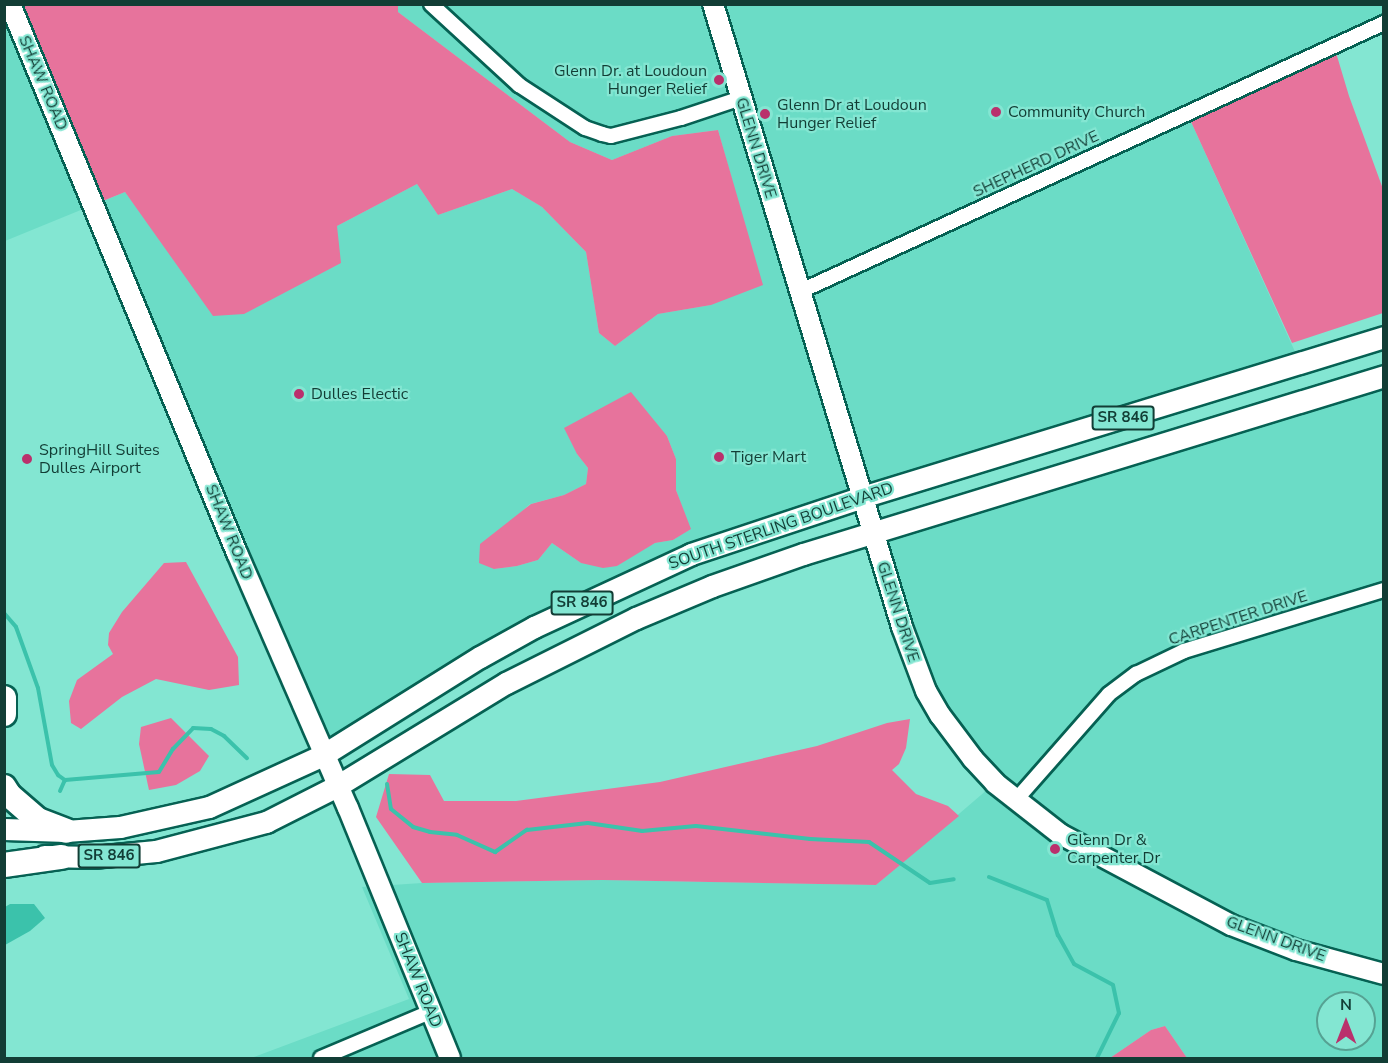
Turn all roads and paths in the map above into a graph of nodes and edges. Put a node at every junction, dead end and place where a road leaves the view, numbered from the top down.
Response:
1 (10, 4) edge
2 (431, 4) edge
3 (713, 4) edge
4 (1383, 23) edge
5 (741, 99) junction
6 (801, 291) junction
7 (1383, 338) edge
8 (1383, 376) edge
9 (862, 497) junction
10 (873, 532) junction
11 (1383, 590) edge
12 (4, 698) edge
13 (4, 714) edge
14 (323, 755) junction
15 (337, 786) junction
16 (4, 787) edge
17 (1015, 801) junction
18 (4, 829) edge
19 (66, 831) junction
20 (4, 853) edge
21 (61, 857) junction
22 (4, 865) edge
23 (1383, 974) edge
24 (430, 1012) junction
25 (321, 1059) edge
26 (450, 1059) edge

1 - 14 street, SHAW ROAD
2 - 5 street
3 - 5 street, GLENN DRIVE
4 - 6 street, SHEPHERD DRIVE
5 - 6 street, GLENN DRIVE
6 - 9 street, GLENN DRIVE
7 - 9 main road, SOUTH STERLING BOULEVARD / SR 846
8 - 10 main road, SOUTH STERLING BOULEVARD / SR 846
9 - 10 street, GLENN DRIVE
9 - 14 main road, SOUTH STERLING BOULEVARD / SR 846
10 - 15 main road, SOUTH STERLING BOULEVARD / SR 846
10 - 17 street, GLENN DRIVE
11 - 17 street, CARPENTER DRIVE
12 - 13 highway
14 - 15 street, SHAW ROAD
14 - 19 main road, SOUTH STERLING BOULEVARD / SR 846
15 - 21 main road, SOUTH STERLING BOULEVARD / SR 846
15 - 24 street, SHAW ROAD
16 - 19 highway
17 - 23 street, GLENN DRIVE
18 - 19 main road, SOUTH STERLING BOULEVARD / SR 846
20 - 21 main road, SOUTH STERLING BOULEVARD / SR 846
21 - 22 highway
24 - 25 street
24 - 26 street, SHAW ROAD

